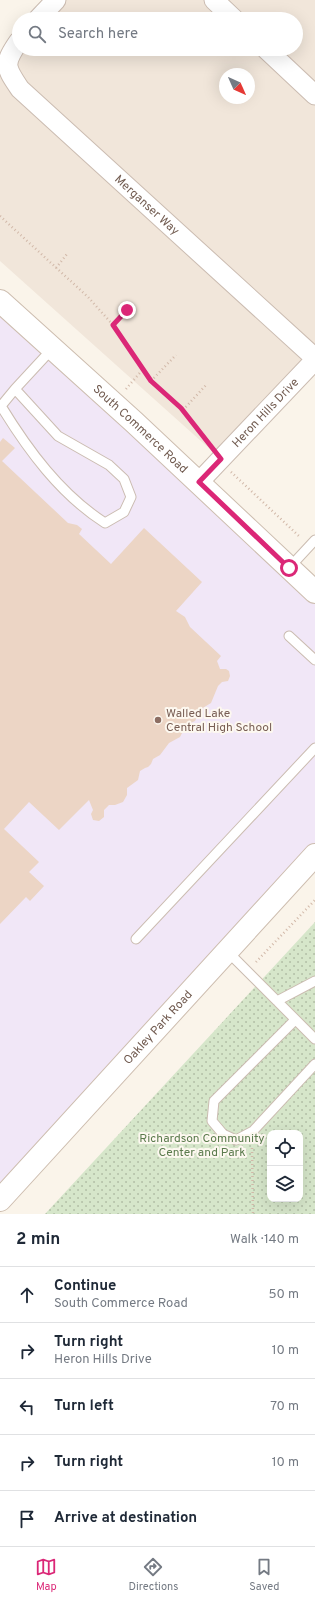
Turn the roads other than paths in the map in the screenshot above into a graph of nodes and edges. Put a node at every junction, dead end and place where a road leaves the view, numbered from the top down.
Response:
1 (56, 0) edge
2 (214, 0) edge
3 (45, 12) edge
4 (227, 12) edge
5 (12, 51) edge
6 (273, 56) edge
7 (315, 95) edge
8 (0, 301) edge
9 (52, 348) junction
10 (315, 359) edge
11 (15, 389) junction
12 (0, 407) edge
13 (199, 482) junction
14 (312, 543) edge
15 (289, 568) junction
16 (315, 592) edge
17 (289, 636) dead end
18 (315, 660) edge
19 (315, 748) edge
20 (315, 855) edge
21 (136, 939) dead end
22 (227, 951) junction
23 (315, 981) edge
24 (277, 1001) junction
25 (295, 1020) junction
26 (315, 1039) edge
27 (315, 1064) edge
28 (0, 1200) edge

1 - 3 street
2 - 4 street
5 - 10 street, Merganser Way
6 - 7 street
8 - 9 street, South Commerce Road
9 - 11 lane
9 - 13 street, South Commerce Road
10 - 13 street, Heron Hills Drive
11 - 12 lane
11 - 12 lane
13 - 15 street, South Commerce Road
14 - 15 lane
15 - 16 street, South Commerce Road
17 - 18 lane
19 - 21 lane
20 - 22 street, Oakley Park Road
22 - 24 lane
22 - 28 street, Oakley Park Road
23 - 24 lane
24 - 25 lane
25 - 26 lane
25 - 27 lane

